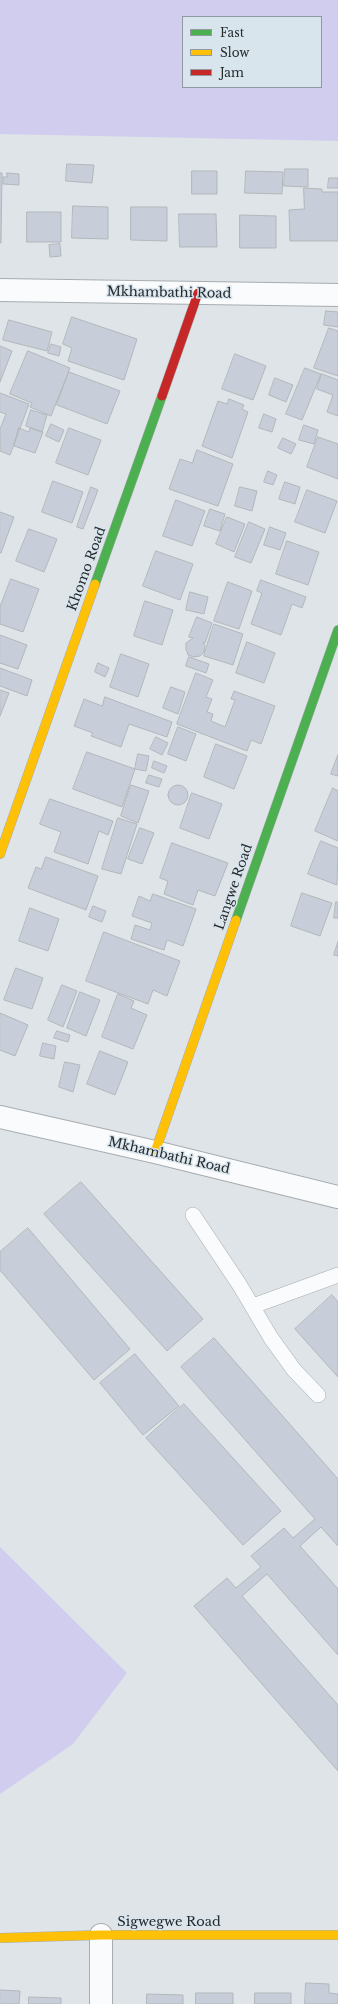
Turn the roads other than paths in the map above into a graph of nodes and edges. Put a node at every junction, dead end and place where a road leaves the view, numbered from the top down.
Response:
1 (0, 290) edge
2 (198, 293) junction
3 (338, 295) edge
4 (338, 630) edge
5 (0, 854) edge
6 (0, 1117) edge
7 (155, 1152) junction
8 (338, 1197) edge
9 (193, 1215) dead end
10 (338, 1275) edge
11 (253, 1306) junction
12 (318, 1395) dead end
13 (101, 1935) junction
14 (338, 1935) edge
15 (0, 1938) edge
16 (101, 2004) edge

1 - 2 street, Mkhambathi Road
2 - 3 street, Mkhambathi Road
2 - 5 street, Khomo Road
4 - 7 street, Langwe Road
6 - 7 street, Mkhambathi Road
7 - 8 street, Mkhambathi Road
9 - 11 lane
10 - 11 lane
11 - 12 lane
13 - 14 street, Sigwegwe Road
13 - 15 street, Sigwegwe Road
13 - 16 street

